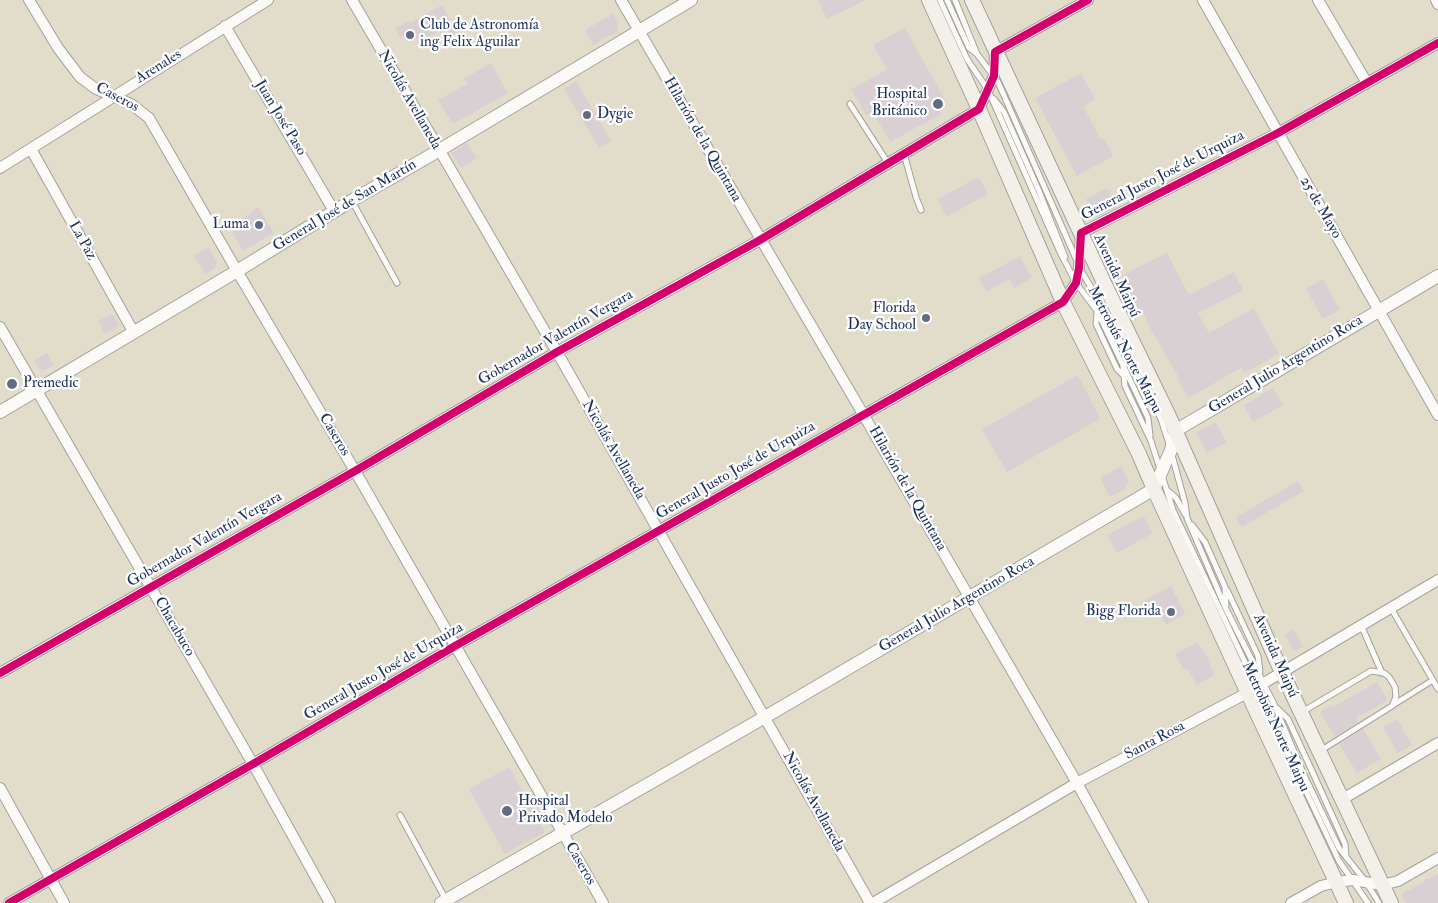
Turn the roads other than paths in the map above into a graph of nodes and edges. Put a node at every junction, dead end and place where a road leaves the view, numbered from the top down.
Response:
1 (29, 0) edge
2 (268, 0) edge
3 (352, 0) edge
4 (621, 0) edge
5 (691, 0) edge
6 (929, 0) edge
7 (940, 0) edge
8 (947, 0) edge
9 (956, 0) edge
10 (972, 0) edge
11 (1088, 0) edge
12 (1203, 0) edge
13 (1318, 0) edge
14 (1436, 0) edge
15 (1438, 4) edge
16 (225, 26) junction
17 (639, 32) junction
18 (1438, 43) edge
19 (995, 52) junction
20 (978, 54) junction
21 (994, 76) junction
22 (1367, 84) junction
23 (987, 90) junction
24 (113, 97) junction
25 (850, 104) dead end
26 (979, 109) junction
27 (1278, 134) junction
28 (30, 149) junction
29 (438, 151) junction
30 (904, 154) junction
31 (888, 164) junction
32 (0, 168) edge
33 (1030, 177) junction
34 (1037, 193) junction
35 (351, 200) junction
36 (921, 210) dead end
37 (334, 211) junction
38 (1081, 233) junction
39 (760, 240) junction
40 (1079, 268) junction
41 (237, 271) junction
42 (1438, 276) edge
43 (397, 283) dead end
44 (1076, 283) junction
45 (1063, 302) junction
46 (1378, 310) junction
47 (1097, 311) junction
48 (0, 327) edge
49 (134, 333) junction
50 (557, 352) junction
51 (1124, 366) junction
52 (1116, 369) junction
53 (1124, 377) junction
54 (1132, 382) junction
55 (1125, 386) junction
56 (36, 391) junction
57 (0, 412) edge
58 (864, 414) junction
59 (1438, 415) edge
60 (1175, 431) junction
61 (1151, 441) junction
62 (1171, 450) junction
63 (355, 471) junction
64 (1161, 474) junction
65 (1160, 489) junction
66 (1187, 518) junction
67 (660, 531) junction
68 (1438, 580) edge
69 (151, 587) junction
70 (1225, 587) junction
71 (1218, 591) junction
72 (1226, 595) junction
73 (969, 598) junction
74 (1234, 606) junction
75 (1226, 608) junction
76 (1391, 608) junction
77 (1361, 625) junction
78 (455, 646) junction
79 (1282, 672) junction
80 (0, 673) edge
81 (1382, 673) junction
82 (1433, 680) junction
83 (1257, 685) junction
84 (1438, 689) edge
85 (1274, 704) junction
86 (1392, 706) junction
87 (1301, 713) junction
88 (766, 717) junction
89 (1438, 743) edge
90 (1319, 752) junction
91 (253, 764) junction
92 (1312, 771) junction
93 (1304, 775) junction
94 (1312, 781) junction
95 (1077, 783) junction
96 (0, 788) edge
97 (1322, 793) junction
98 (1315, 798) junction
99 (1342, 800) junction
100 (400, 815) dead end
101 (562, 833) junction
102 (1346, 858) junction
103 (1438, 858) edge
104 (50, 879) junction
105 (1353, 880) junction
106 (1337, 882) junction
107 (1366, 882) junction
108 (1382, 885) junction
109 (444, 902) edge
110 (8, 903) edge
111 (64, 903) edge
112 (330, 903) edge
113 (603, 903) edge
114 (872, 903) edge
115 (1143, 903) edge
116 (1291, 903) edge
117 (1346, 903) edge
118 (1367, 903) edge
119 (1379, 903) edge
120 (1391, 903) edge

1 - 24 street, Caseros
2 - 16 street, Arenales
3 - 29 street, Nicolás Avellaneda
4 - 17 street, Hilarión de la Quintana
5 - 17 street, General José de San Martín
6 - 26 main road
7 - 23 lane, Metrobús Norte Maipu
8 - 20 lane, Metrobús Norte Maipu
9 - 20 lane, Metrobús Norte Maipu
10 - 19 main road, Avenida Maipú
11 - 19 street
12 - 27 street, 25 de Mayo
13 - 22 street
14 - 15 street
16 - 24 street, Arenales
16 - 37 street, Juan José Paso
17 - 29 street, General José de San Martín
17 - 39 street, Hilarión de la Quintana
18 - 22 street, General Justo José de Urquiza
19 - 21 street
19 - 38 main road, Avenida Maipú
20 - 21 lane, Metrobús Norte Maipu
21 - 23 street
21 - 40 lane, Metrobús Norte Maipu
22 - 27 street, General Justo José de Urquiza
23 - 26 street
23 - 33 lane, Metrobús Norte Maipu
24 - 28 street, Arenales
24 - 41 street, Caseros
25 - 31 lane
26 - 30 street, Gobernador Valentín Vergara
26 - 45 main road
27 - 38 street, General Justo José de Urquiza
27 - 46 street, 25 de Mayo
28 - 32 street, Arenales
28 - 49 street, La Paz
29 - 35 street, General José de San Martín
29 - 50 street, Nicolás Avellaneda
30 - 31 street, Gobernador Valentín Vergara
30 - 36 lane
31 - 39 street, Gobernador Valentín Vergara
33 - 34 lane, Metrobús Norte Maipu
33 - 34 lane, Metrobús Norte Maipu
34 - 44 lane, Metrobús Norte Maipu
35 - 37 street, General José de San Martín
35 - 43 lane
37 - 41 street, General José de San Martín
38 - 40 street, General Justo José de Urquiza
38 - 60 main road, Avenida Maipú
39 - 50 street, Gobernador Valentín Vergara
39 - 58 street, Hilarión de la Quintana
40 - 44 street, General Justo José de Urquiza
40 - 62 lane, Metrobús Norte Maipu
41 - 49 street, General José de San Martín
41 - 63 street, Caseros
42 - 46 street, General Julio Argentino Roca
44 - 45 street, General Justo José de Urquiza
44 - 47 lane, Metrobús Norte Maipu
45 - 58 street, General Justo José de Urquiza
45 - 65 main road
46 - 59 street, 25 de Mayo
46 - 60 street, General Julio Argentino Roca
47 - 51 lane, Metrobús Norte Maipu
47 - 52 lane, Metrobús Norte Maipu
48 - 56 street, Chacabuco
49 - 56 street, General José de San Martín
50 - 63 street, Gobernador Valentín Vergara
50 - 67 street, Nicolás Avellaneda
51 - 53 lane, Metrobús Norte Maipu
51 - 54 lane, Metrobús Norte Maipu
52 - 53 lane, Metrobús Norte Maipu
52 - 55 lane
53 - 54 lane, Metrobús Norte Maipu
53 - 55 lane, Metrobús Norte Maipu
54 - 61 lane, Metrobús Norte Maipu
55 - 61 lane, Metrobús Norte Maipu
56 - 57 street, General José de San Martín
56 - 69 street, Chacabuco
58 - 67 street, General Justo José de Urquiza
58 - 73 street, Hilarión de la Quintana
60 - 62 street
60 - 79 main road, Avenida Maipú
61 - 64 lane, Metrobús Norte Maipu
62 - 64 street
62 - 66 lane, Metrobús Norte Maipu
63 - 69 street, Gobernador Valentín Vergara
63 - 78 street, Caseros
64 - 65 street
65 - 66 lane
65 - 73 street, General Julio Argentino Roca
65 - 83 main road
66 - 70 lane, Metrobús Norte Maipu
66 - 71 lane, Metrobús Norte Maipu
67 - 78 street, General Justo José de Urquiza
67 - 88 street, Nicolás Avellaneda
68 - 76 street, Santa Rosa
69 - 80 street, Gobernador Valentín Vergara
69 - 91 street, Chacabuco
70 - 72 lane, Metrobús Norte Maipu
70 - 74 lane
71 - 72 lane
71 - 75 lane, Metrobús Norte Maipu
72 - 74 lane
72 - 75 lane, Metrobús Norte Maipu
73 - 88 street, General Julio Argentino Roca
73 - 95 street, Hilarión de la Quintana
74 - 83 lane, Metrobús Norte Maipu
75 - 83 lane, Metrobús Norte Maipu
76 - 77 street, Santa Rosa
76 - 82 lane
77 - 79 street, Santa Rosa
77 - 81 lane
78 - 91 street, General Justo José de Urquiza
78 - 101 street, Caseros
79 - 83 street, Santa Rosa
79 - 87 main road, Avenida Maipú
81 - 86 lane
81 - 87 lane
82 - 84 lane
82 - 86 lane
83 - 85 lane, Metrobús Norte Maipu
83 - 95 street, Santa Rosa
83 - 105 lane, Metrobús Norte Maipu
83 - 106 main road
85 - 92 lane, Metrobús Norte Maipu
85 - 93 lane, Metrobús Norte Maipu
86 - 90 lane
87 - 90 main road, Avenida Maipú
88 - 101 street, General Julio Argentino Roca
88 - 114 street, Nicolás Avellaneda
89 - 99 street
90 - 99 main road, Avenida Maipú
91 - 104 street, General Justo José de Urquiza
91 - 112 street, Chacabuco
92 - 94 lane, Metrobús Norte Maipu
92 - 97 lane, Metrobús Norte Maipu
93 - 94 lane, Metrobús Norte Maipu
93 - 98 lane, Metrobús Norte Maipu
94 - 97 lane, Metrobús Norte Maipu
94 - 98 lane, Metrobús Norte Maipu
95 - 114 street, Santa Rosa
95 - 115 street, Hilarión de la Quintana
96 - 104 street
97 - 102 lane, Metrobús Norte Maipu
98 - 102 lane, Metrobús Norte Maipu
99 - 108 main road, Avenida Maipú
100 - 109 lane
101 - 109 street, General Julio Argentino Roca
101 - 113 street, Caseros
102 - 107 lane, Metrobús Norte Maipu
103 - 108 street
104 - 110 street, General Justo José de Urquiza
104 - 111 street
105 - 106 street
105 - 107 street
105 - 118 lane, Metrobús Norte Maipu
106 - 116 street
106 - 117 main road
107 - 108 street
107 - 119 lane, Metrobús Norte Maipu
108 - 120 main road, Avenida Maipú

